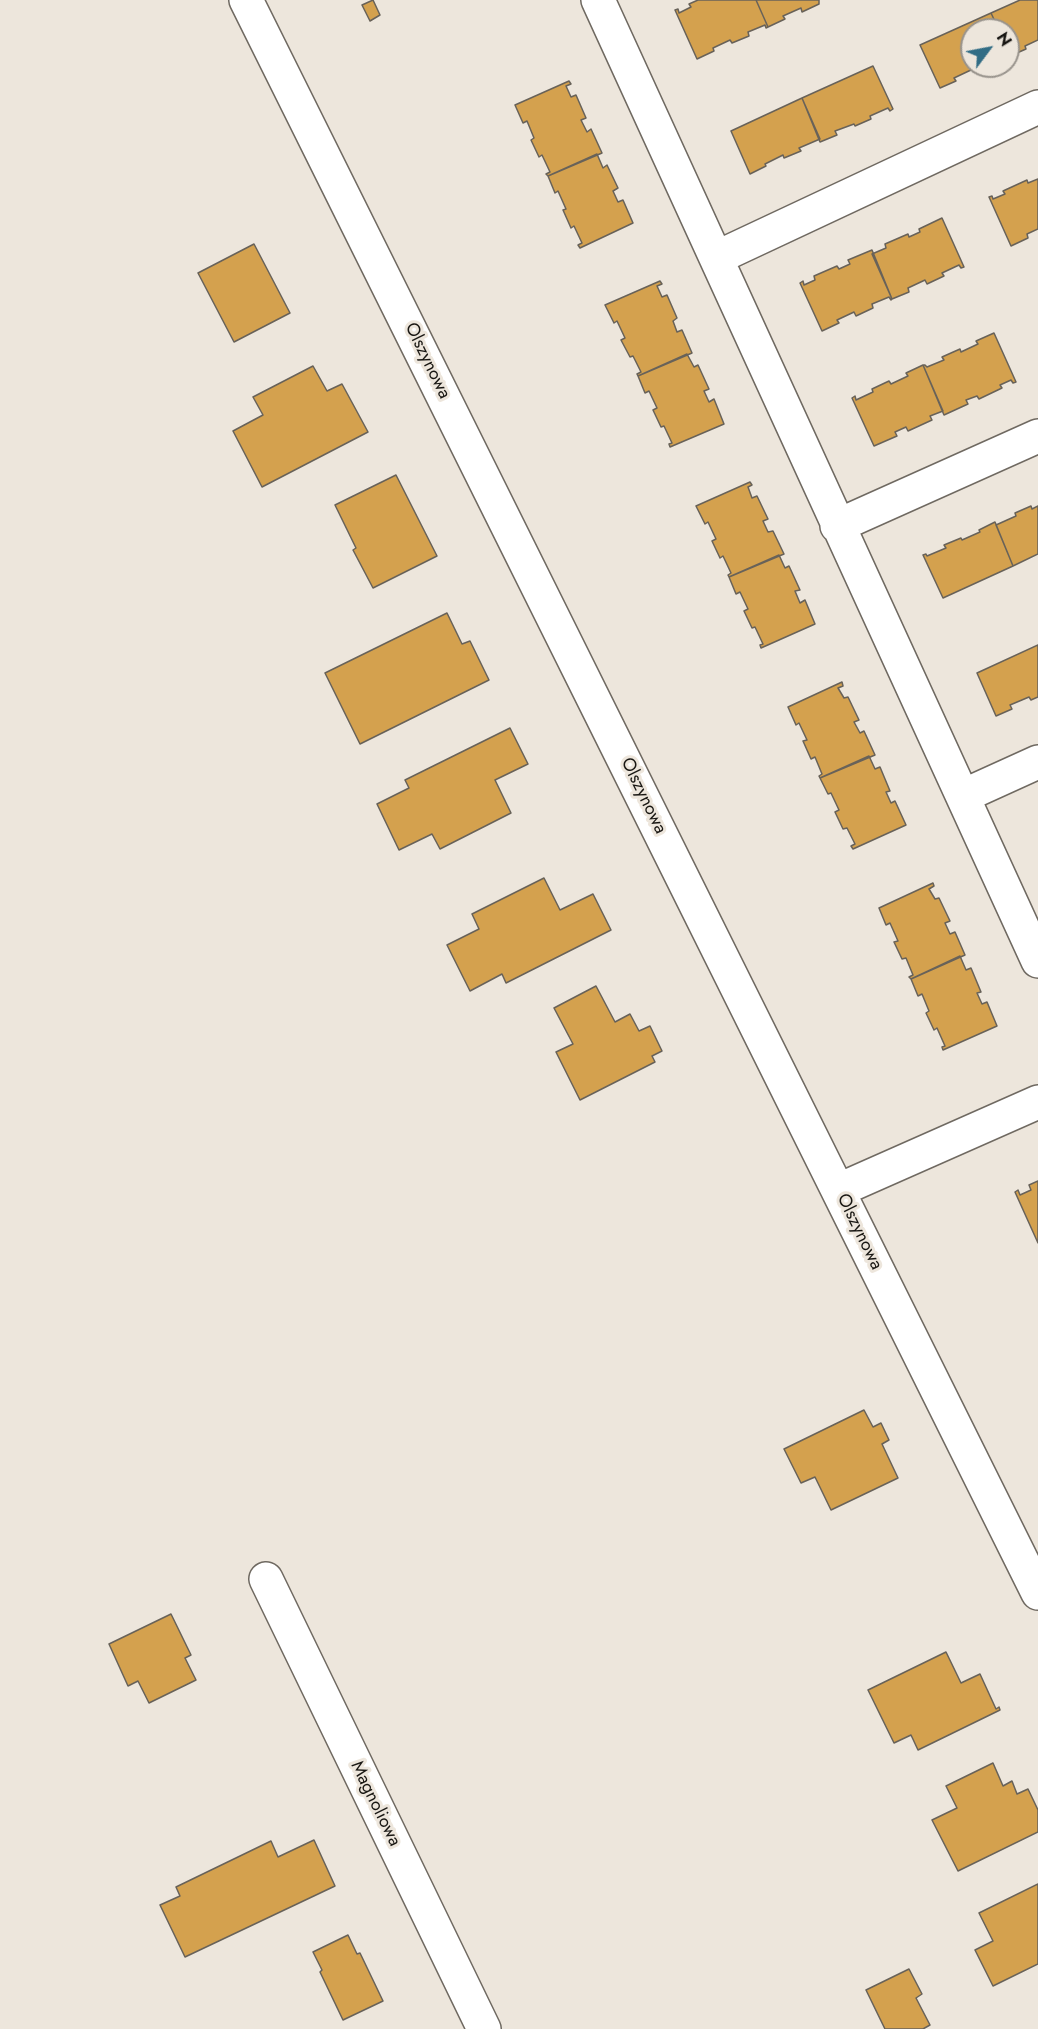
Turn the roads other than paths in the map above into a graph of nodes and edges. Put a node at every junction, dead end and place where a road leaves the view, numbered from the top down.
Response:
1 (246, 0) edge
2 (598, 0) edge
3 (1038, 108) edge
4 (716, 258) junction
5 (1038, 436) edge
6 (837, 526) junction
7 (1038, 762) edge
8 (963, 796) junction
9 (1038, 961) edge
10 (1038, 1102) edge
11 (838, 1190) junction
12 (266, 1579) dead end
13 (1038, 1593) edge
14 (483, 2029) edge

1 - 11 street, Olszynowa
2 - 4 street
3 - 4 street
4 - 6 street
5 - 6 street
6 - 8 street
7 - 8 street
8 - 9 street
10 - 11 street
11 - 13 street, Olszynowa
12 - 14 street, Magnoliowa

